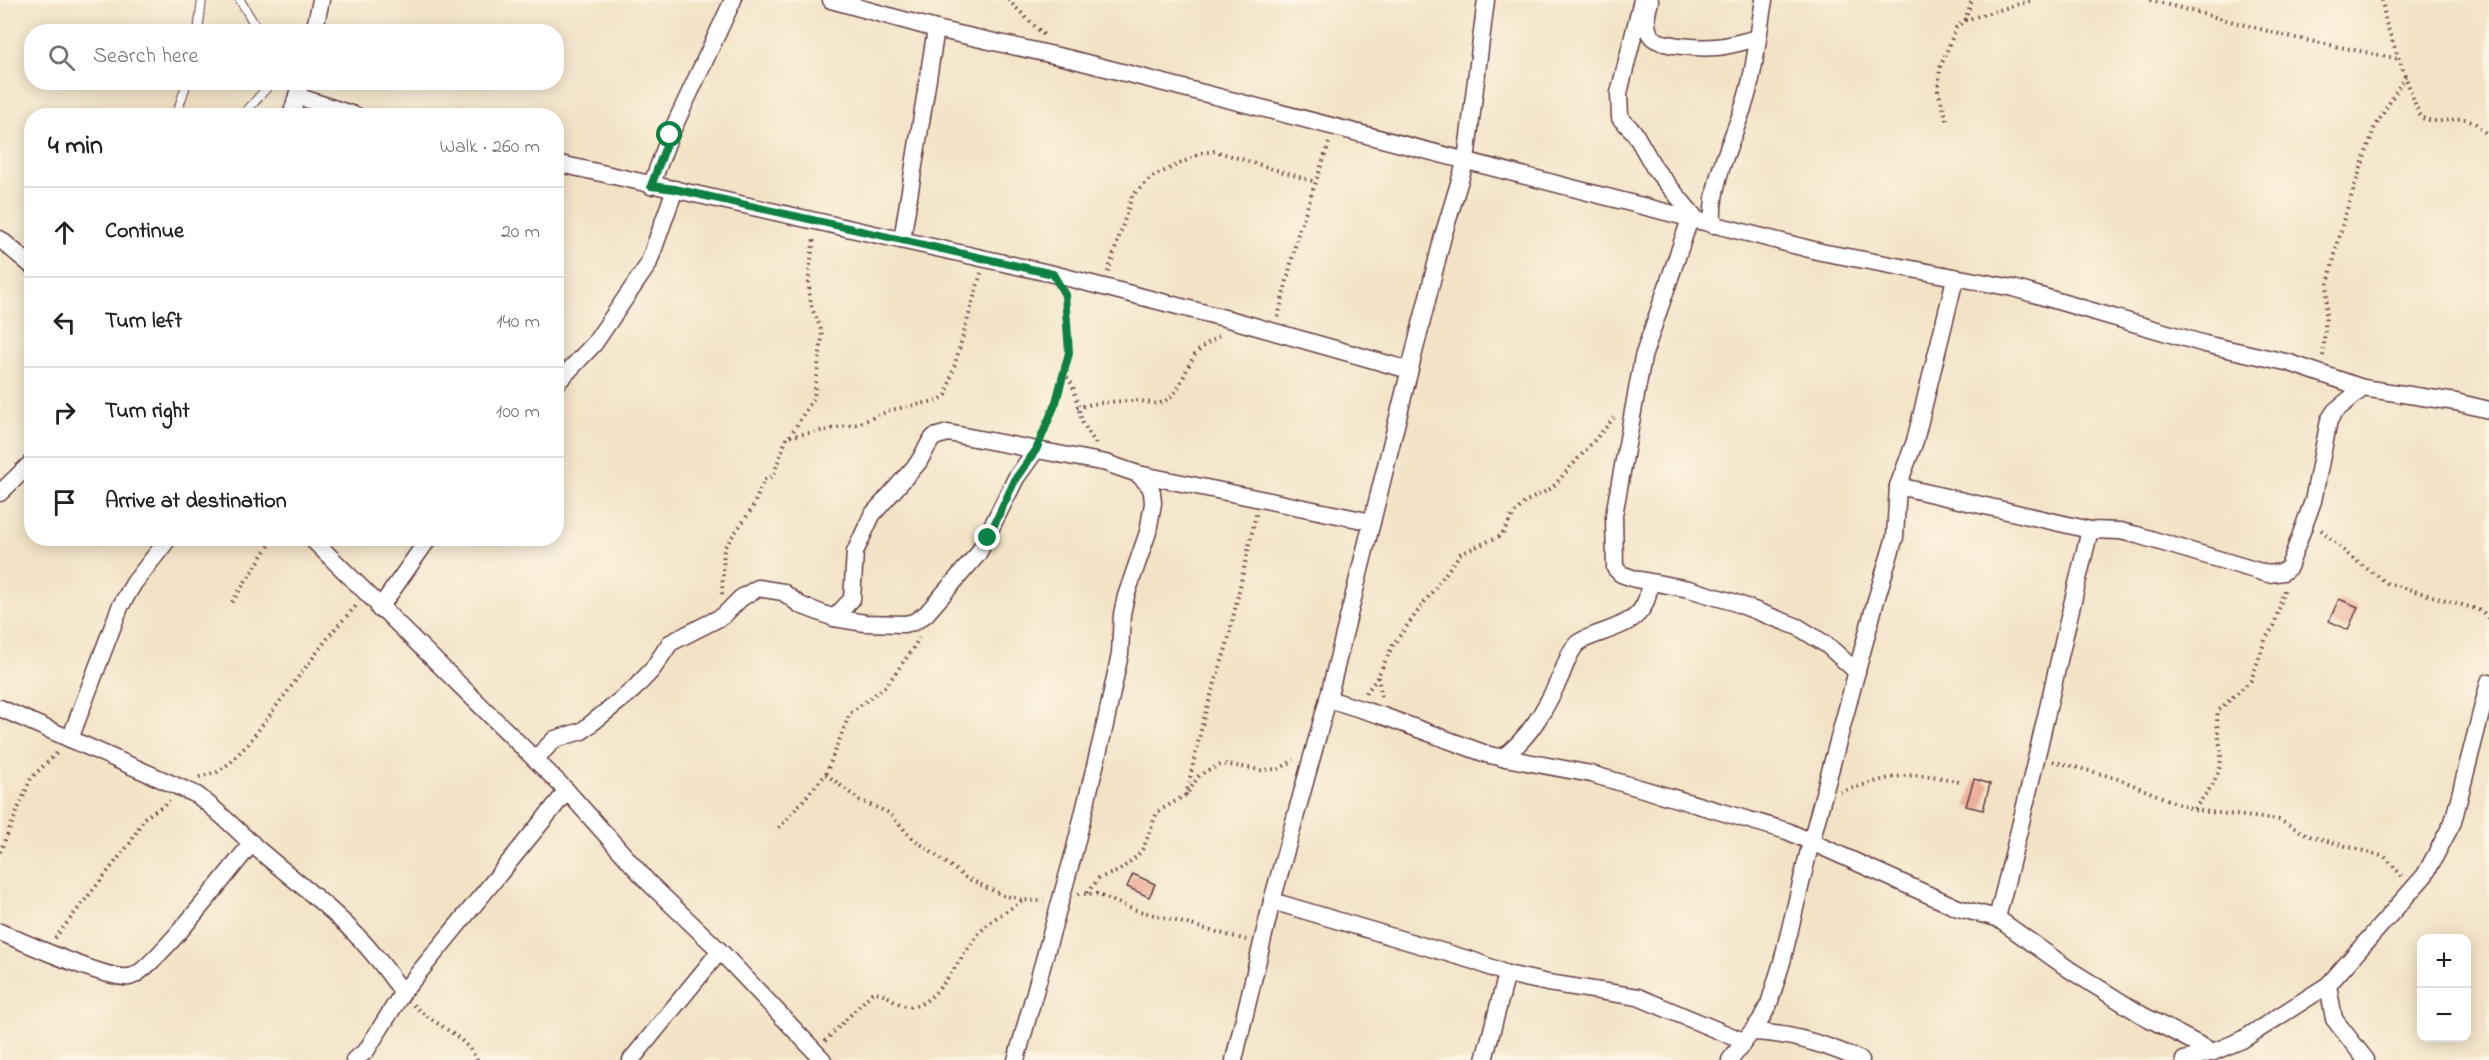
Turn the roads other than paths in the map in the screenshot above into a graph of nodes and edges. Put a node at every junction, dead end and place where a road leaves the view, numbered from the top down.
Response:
1 (202, 0) edge
2 (240, 0) edge
3 (321, 0) edge
4 (733, 0) edge
5 (831, 0) edge
6 (1486, 0) edge
7 (1641, 0) edge
8 (1651, 0) edge
9 (1764, 0) edge
10 (199, 24) edge
11 (254, 24) edge
12 (316, 24) edge
13 (936, 29) junction
14 (1758, 38) junction
15 (184, 90) edge
16 (265, 90) edge
17 (299, 90) edge
18 (301, 90) edge
19 (179, 108) edge
20 (249, 108) edge
21 (293, 108) edge
22 (340, 108) edge
23 (1466, 160) junction
24 (564, 165) edge
25 (651, 186) junction
26 (675, 189) junction
27 (1700, 221) junction
28 (0, 239) edge
29 (902, 240) junction
30 (24, 259) edge
31 (1955, 279) junction
32 (1409, 370) junction
33 (564, 376) edge
34 (2363, 388) junction
35 (2489, 410) edge
36 (1036, 450) junction
37 (24, 470) edge
38 (1138, 474) junction
39 (1899, 486) junction
40 (0, 494) edge
41 (1372, 522) junction
42 (2090, 530) junction
43 (163, 546) edge
44 (319, 546) edge
45 (423, 546) edge
46 (1649, 582) junction
47 (380, 609) junction
48 (834, 618) junction
49 (1857, 672) junction
50 (2489, 682) edge
51 (1328, 699) junction
52 (0, 708) edge
53 (70, 739) junction
54 (1502, 758) junction
55 (535, 759) junction
56 (567, 791) junction
57 (1811, 842) junction
58 (252, 843) junction
59 (1272, 901) junction
60 (1997, 918) junction
61 (0, 932) edge
62 (720, 951) junction
63 (1507, 974) junction
64 (2328, 985) junction
65 (402, 992) junction
66 (1769, 1004) junction
67 (1748, 1036) junction
68 (1789, 1036) junction
69 (2212, 1052) junction
70 (818, 1056) edge
71 (354, 1060) edge
72 (631, 1060) edge
73 (1016, 1060) edge
74 (1234, 1060) edge
75 (1484, 1060) edge
76 (1730, 1060) edge
77 (1861, 1060) edge
78 (2184, 1060) edge
79 (2366, 1060) edge

1 - 10 lane
2 - 11 lane
3 - 12 street
4 - 25 street
5 - 13 street
6 - 23 street
7 - 27 street
8 - 14 street
9 - 14 street
13 - 23 street
13 - 29 street
14 - 27 street
15 - 19 lane
16 - 20 lane
17 - 21 street
18 - 22 street
23 - 27 street
23 - 32 street
24 - 25 street
25 - 26 street
26 - 29 street
26 - 33 street
27 - 31 street
27 - 46 street
28 - 30 street
29 - 32 street
31 - 34 street
31 - 39 street
32 - 41 street
34 - 35 street
34 - 42 street
36 - 38 street
36 - 48 street
36 - 48 street
37 - 40 street
38 - 41 street
38 - 73 street
39 - 42 street
39 - 49 street
41 - 51 street
42 - 60 street
43 - 53 street
44 - 47 street
45 - 47 street
46 - 49 street
46 - 54 street
47 - 55 street
48 - 55 street
49 - 57 street
50 - 64 street
51 - 54 street
51 - 59 street
52 - 53 street
53 - 58 street
54 - 57 street
55 - 56 street
56 - 62 street
56 - 65 street
57 - 60 street
57 - 66 street
58 - 61 street
58 - 65 street
59 - 63 street
59 - 74 street
60 - 69 street
62 - 70 street
62 - 72 street
63 - 67 street
63 - 75 street
64 - 69 street
64 - 79 street
65 - 71 street
66 - 67 street
66 - 68 street
67 - 68 street
67 - 76 street
68 - 77 street
69 - 78 street

